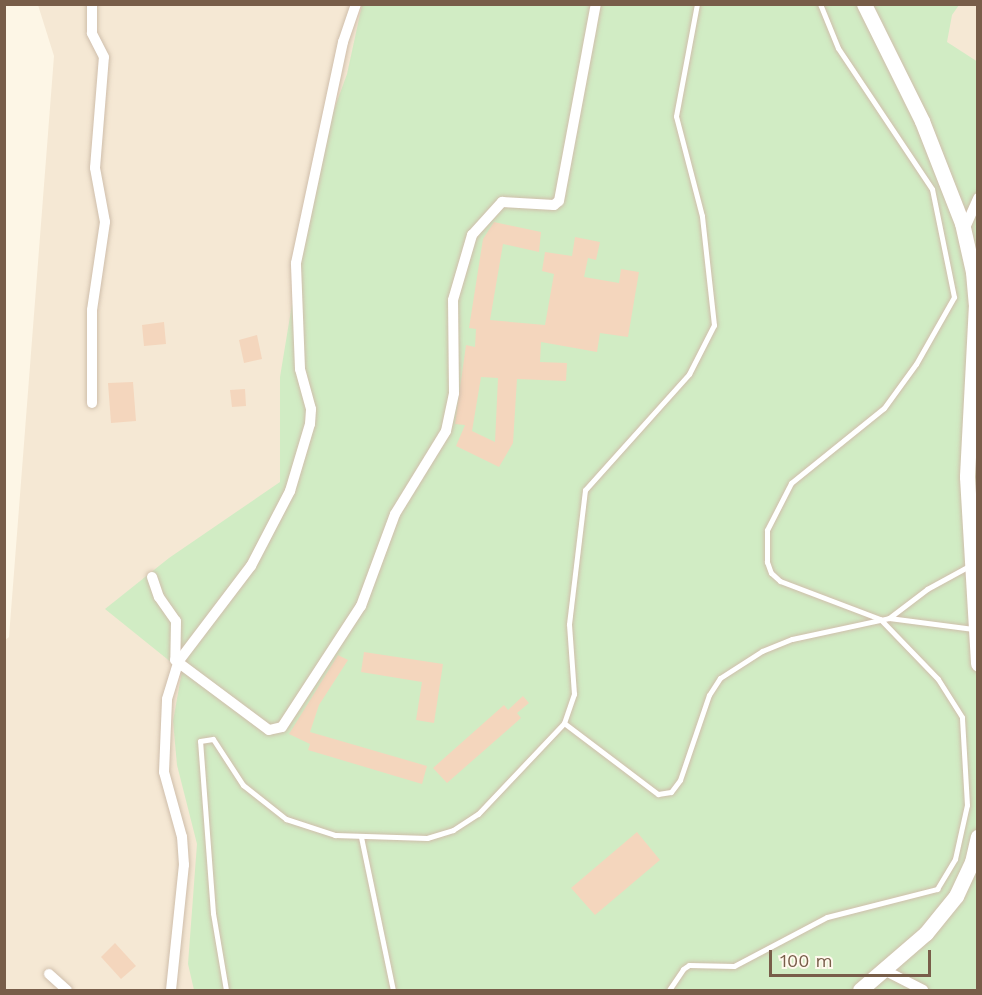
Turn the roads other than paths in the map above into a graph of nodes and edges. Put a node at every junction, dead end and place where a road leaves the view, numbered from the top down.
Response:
1 (92, 4) edge
2 (357, 4) edge
3 (596, 4) edge
4 (697, 4) edge
5 (820, 4) edge
6 (864, 4) edge
7 (978, 198) edge
8 (964, 231) junction
9 (92, 403) dead end
10 (969, 566) junction
11 (152, 577) dead end
12 (889, 618) junction
13 (880, 619) junction
14 (973, 629) junction
15 (178, 662) junction
16 (978, 664) edge
17 (564, 723) junction
18 (361, 837) junction
19 (978, 837) edge
20 (884, 970) junction
21 (49, 974) dead end
22 (67, 990) edge
23 (171, 990) edge
24 (226, 990) edge
25 (393, 990) edge
26 (669, 990) edge
27 (860, 990) edge
28 (923, 990) edge

1 - 9 street
2 - 15 street
3 - 15 street
4 - 17 lane
5 - 13 lane
6 - 8 street
7 - 8 street
8 - 10 street
10 - 12 lane
10 - 14 street
11 - 15 street
12 - 13 lane
12 - 14 lane
13 - 17 lane
13 - 26 lane
14 - 16 street
15 - 23 street
17 - 18 lane
18 - 24 lane
18 - 25 lane
19 - 20 street
20 - 27 street
20 - 28 street
21 - 22 street

